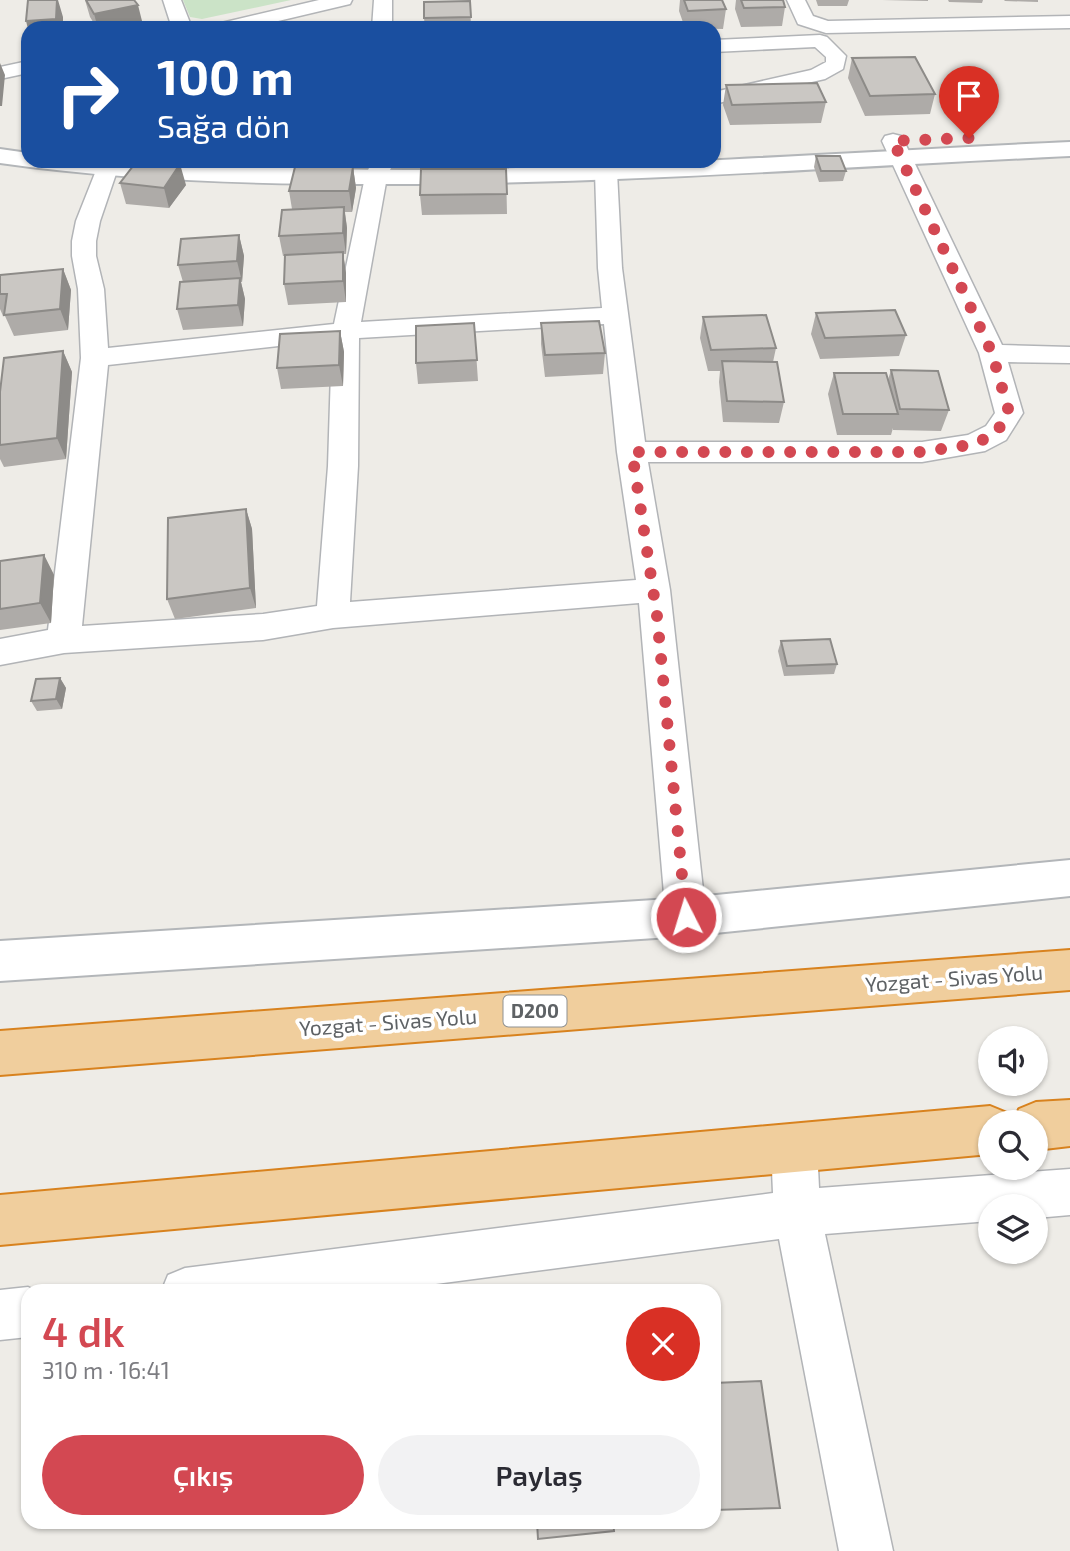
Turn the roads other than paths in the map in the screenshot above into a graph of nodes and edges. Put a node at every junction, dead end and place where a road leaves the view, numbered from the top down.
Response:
1 (172, 0) edge
2 (343, 0) edge
3 (383, 0) edge
4 (796, 0) edge
5 (180, 21) edge
6 (254, 21) edge
7 (382, 21) edge
8 (1070, 22) edge
9 (823, 34) junction
10 (721, 45) edge
11 (21, 68) edge
12 (0, 73) edge
13 (721, 96) edge
14 (1070, 134) edge
15 (0, 143) edge
16 (21, 144) edge
17 (897, 148) junction
18 (1070, 149) edge
19 (721, 150) edge
20 (0, 156) edge
21 (21, 159) edge
22 (721, 159) edge
23 (107, 168) joint
24 (372, 168) edge
25 (381, 168) edge
26 (604, 168) edge
27 (615, 315) junction
28 (346, 331) junction
29 (992, 353) junction
30 (1070, 355) edge
31 (95, 358) junction
32 (632, 452) junction
33 (654, 590) junction
34 (333, 616) junction
35 (64, 640) junction
36 (0, 652) edge
37 (1070, 878) edge
38 (686, 917) junction
39 (0, 961) edge
40 (1070, 970) edge
41 (0, 1053) edge
42 (1070, 1123) edge
43 (1048, 1125) edge
44 (978, 1131) edge
45 (794, 1147) junction
46 (1070, 1192) edge
47 (797, 1213) junction
48 (0, 1220) edge
49 (247, 1284) edge
50 (21, 1313) edge
51 (0, 1315) edge
52 (866, 1551) edge

1 - 5 street
2 - 6 street
3 - 7 street
4 - 9 street
8 - 9 street
9 - 10 street
9 - 13 street
11 - 12 street
14 - 17 main road
15 - 16 main road
17 - 18 main road
17 - 19 main road
17 - 22 main road
17 - 29 street
20 - 21 main road
23 - 24 main road
23 - 31 street
25 - 28 street
26 - 27 street
27 - 28 street
27 - 32 street
28 - 31 street
28 - 34 street
29 - 30 street
29 - 32 street
31 - 35 street
32 - 33 street
33 - 34 street
33 - 38 street
34 - 35 street
35 - 36 street
37 - 38 main road
38 - 39 main road
40 - 41 highway, Yozgat - Sivas Yolu / D200
42 - 43 highway
44 - 45 highway
45 - 47 street
45 - 48 highway
46 - 47 street
47 - 49 street
47 - 52 street
50 - 51 street

